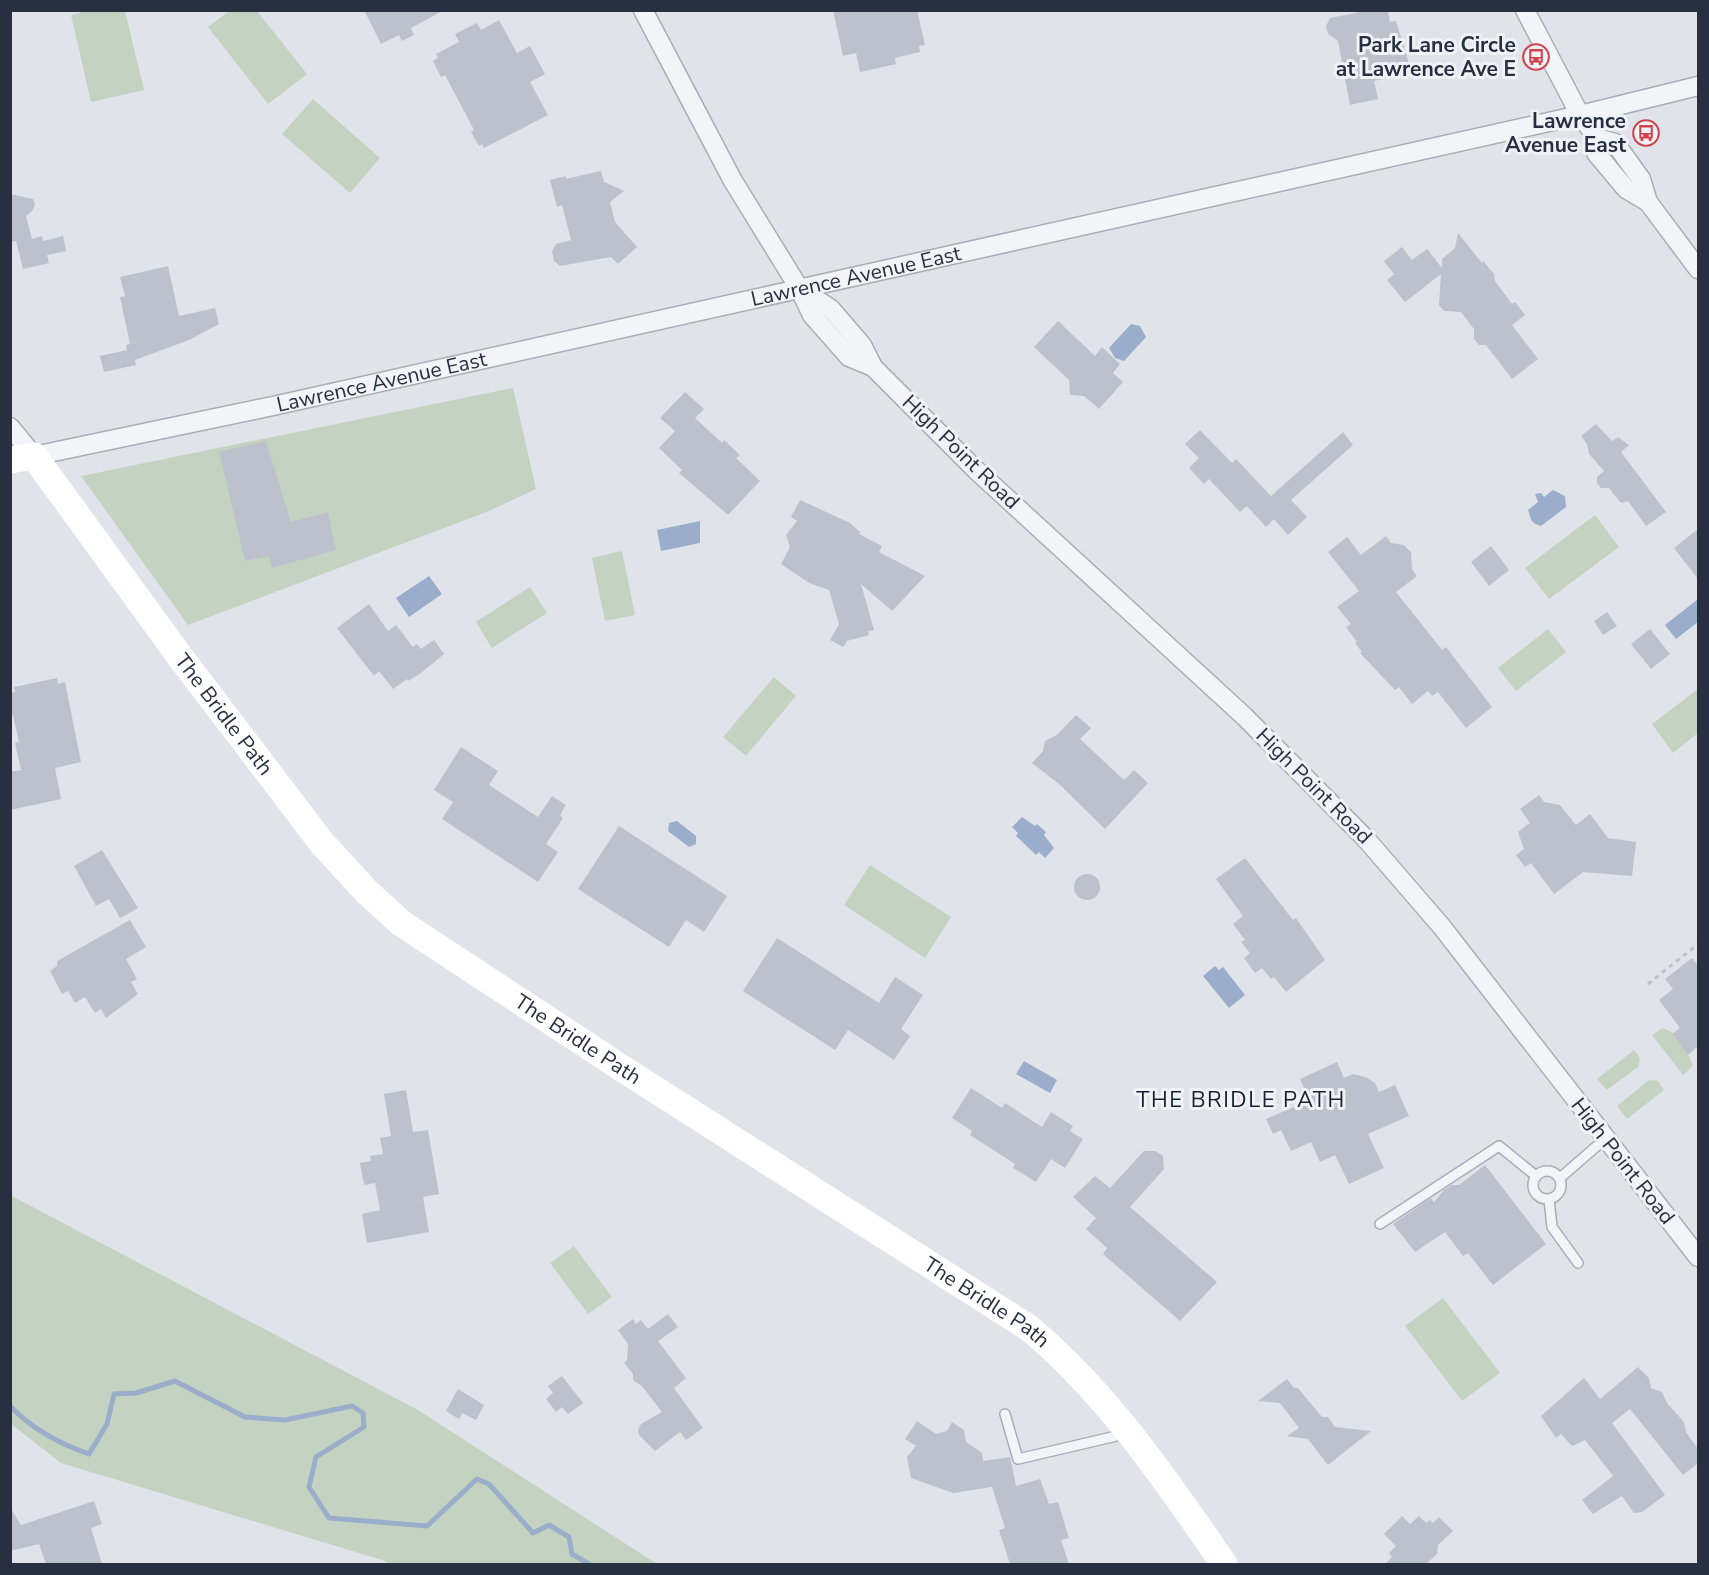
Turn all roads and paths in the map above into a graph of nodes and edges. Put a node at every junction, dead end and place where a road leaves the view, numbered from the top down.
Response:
1 (643, 10) edge
2 (1525, 10) edge
3 (1698, 86) edge
4 (1580, 115) junction
5 (1698, 269) edge
6 (799, 288) junction
7 (10, 427) edge
8 (22, 458) edge
9 (1698, 944) edge
10 (1648, 984) dead end
11 (1606, 1138) junction
12 (1536, 1176) junction
13 (1560, 1178) junction
14 (1549, 1198) junction
15 (1380, 1224) dead end
16 (1698, 1257) edge
17 (1578, 1263) dead end
18 (1005, 1414) dead end
19 (1130, 1432) junction
20 (1224, 1564) edge

1 - 6 street, High Point Road
2 - 4 street
3 - 4 street, Lawrence Avenue East
4 - 5 street
4 - 6 street, Lawrence Avenue East
6 - 8 street, Lawrence Avenue East
6 - 11 street, High Point Road
7 - 8 street, The Bridle Path
8 - 19 street, The Bridle Path
9 - 10 path
11 - 13 lane
11 - 16 street, High Point Road
12 - 13 lane
12 - 14 lane
12 - 15 lane
13 - 14 lane
14 - 17 lane
18 - 19 lane
19 - 20 street, The Bridle Path

